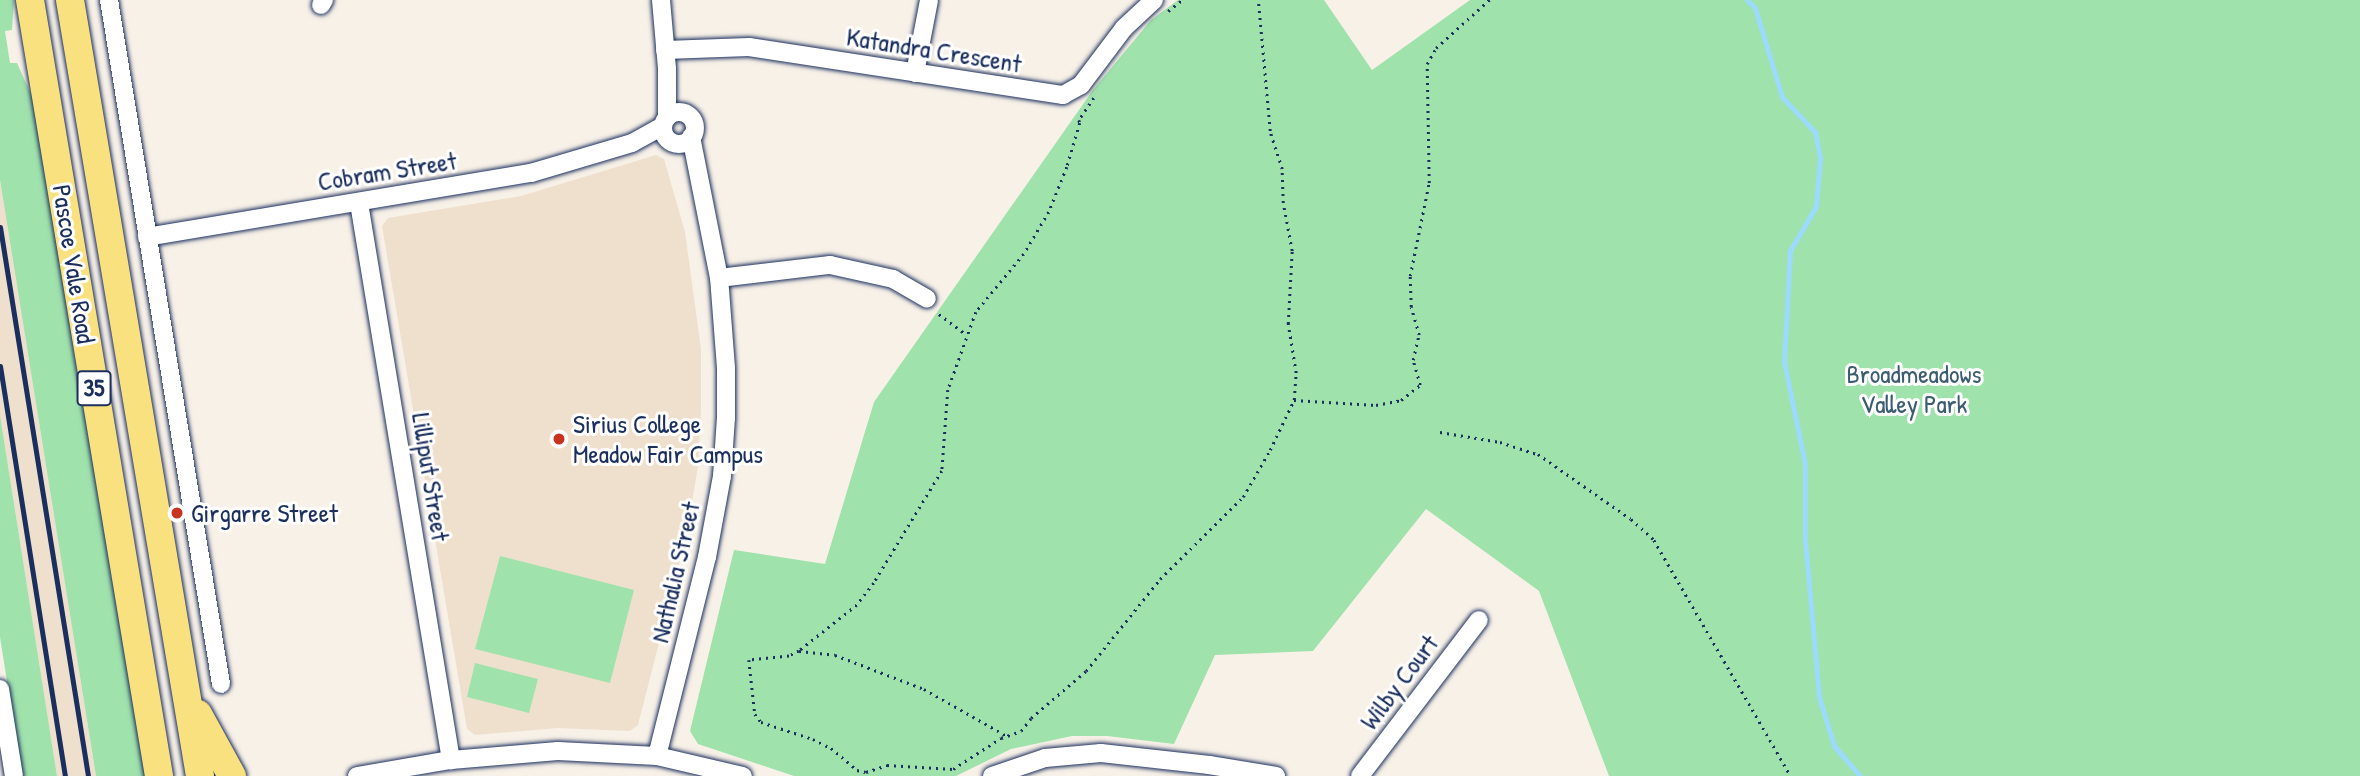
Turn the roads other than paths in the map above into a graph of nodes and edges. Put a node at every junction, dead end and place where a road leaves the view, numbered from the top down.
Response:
1 (30, 0) edge
2 (70, 0) edge
3 (108, 0) edge
4 (661, 0) edge
5 (929, 0) edge
6 (1160, 6) edge
7 (665, 50) junction
8 (667, 69) junction
9 (915, 74) junction
10 (686, 114) junction
11 (668, 132) junction
12 (691, 137) junction
13 (700, 190) junction
14 (359, 203) junction
15 (147, 237) junction
16 (719, 278) junction
17 (928, 299) dead end
18 (203, 592) junction
19 (173, 610) junction
20 (1479, 620) dead end
21 (221, 684) dead end
22 (0, 689) edge
23 (186, 690) junction
24 (657, 756) junction
25 (451, 760) junction
26 (1208, 770) edge
27 (14, 776) edge
28 (159, 776) edge
29 (200, 776) edge
30 (232, 776) edge
31 (357, 776) edge
32 (743, 776) edge
33 (992, 776) edge
34 (1276, 776) edge
35 (1360, 776) edge

1 - 28 main road, Pascoe Vale Road / 35
2 - 19 main road, Pascoe Vale Road / 35
3 - 15 street
4 - 7 street, Nathalia Street
5 - 9 street
6 - 9 street, Katandra Crescent
7 - 8 street, Nathalia Street
7 - 9 street, Katandra Crescent
8 - 10 street, Nathalia Street
8 - 11 street, Nathalia Street
10 - 11 street
10 - 12 street
11 - 12 street
11 - 13 street, Nathalia Street
11 - 14 street, Cobram Street
12 - 13 street, Nathalia Street
13 - 16 street, Nathalia Street
14 - 15 street, Cobram Street
14 - 25 street, Lilliput Street
15 - 18 street
16 - 17 street
16 - 24 street, Nathalia Street
18 - 19 street
18 - 21 street
19 - 23 main road, Pascoe Vale Road / 35
20 - 35 street, Wilby Court
22 - 27 street
23 - 29 main road, Pascoe Vale Road / 35
23 - 30 main road
24 - 25 street
24 - 32 street
25 - 31 street
26 - 33 street
26 - 34 street

